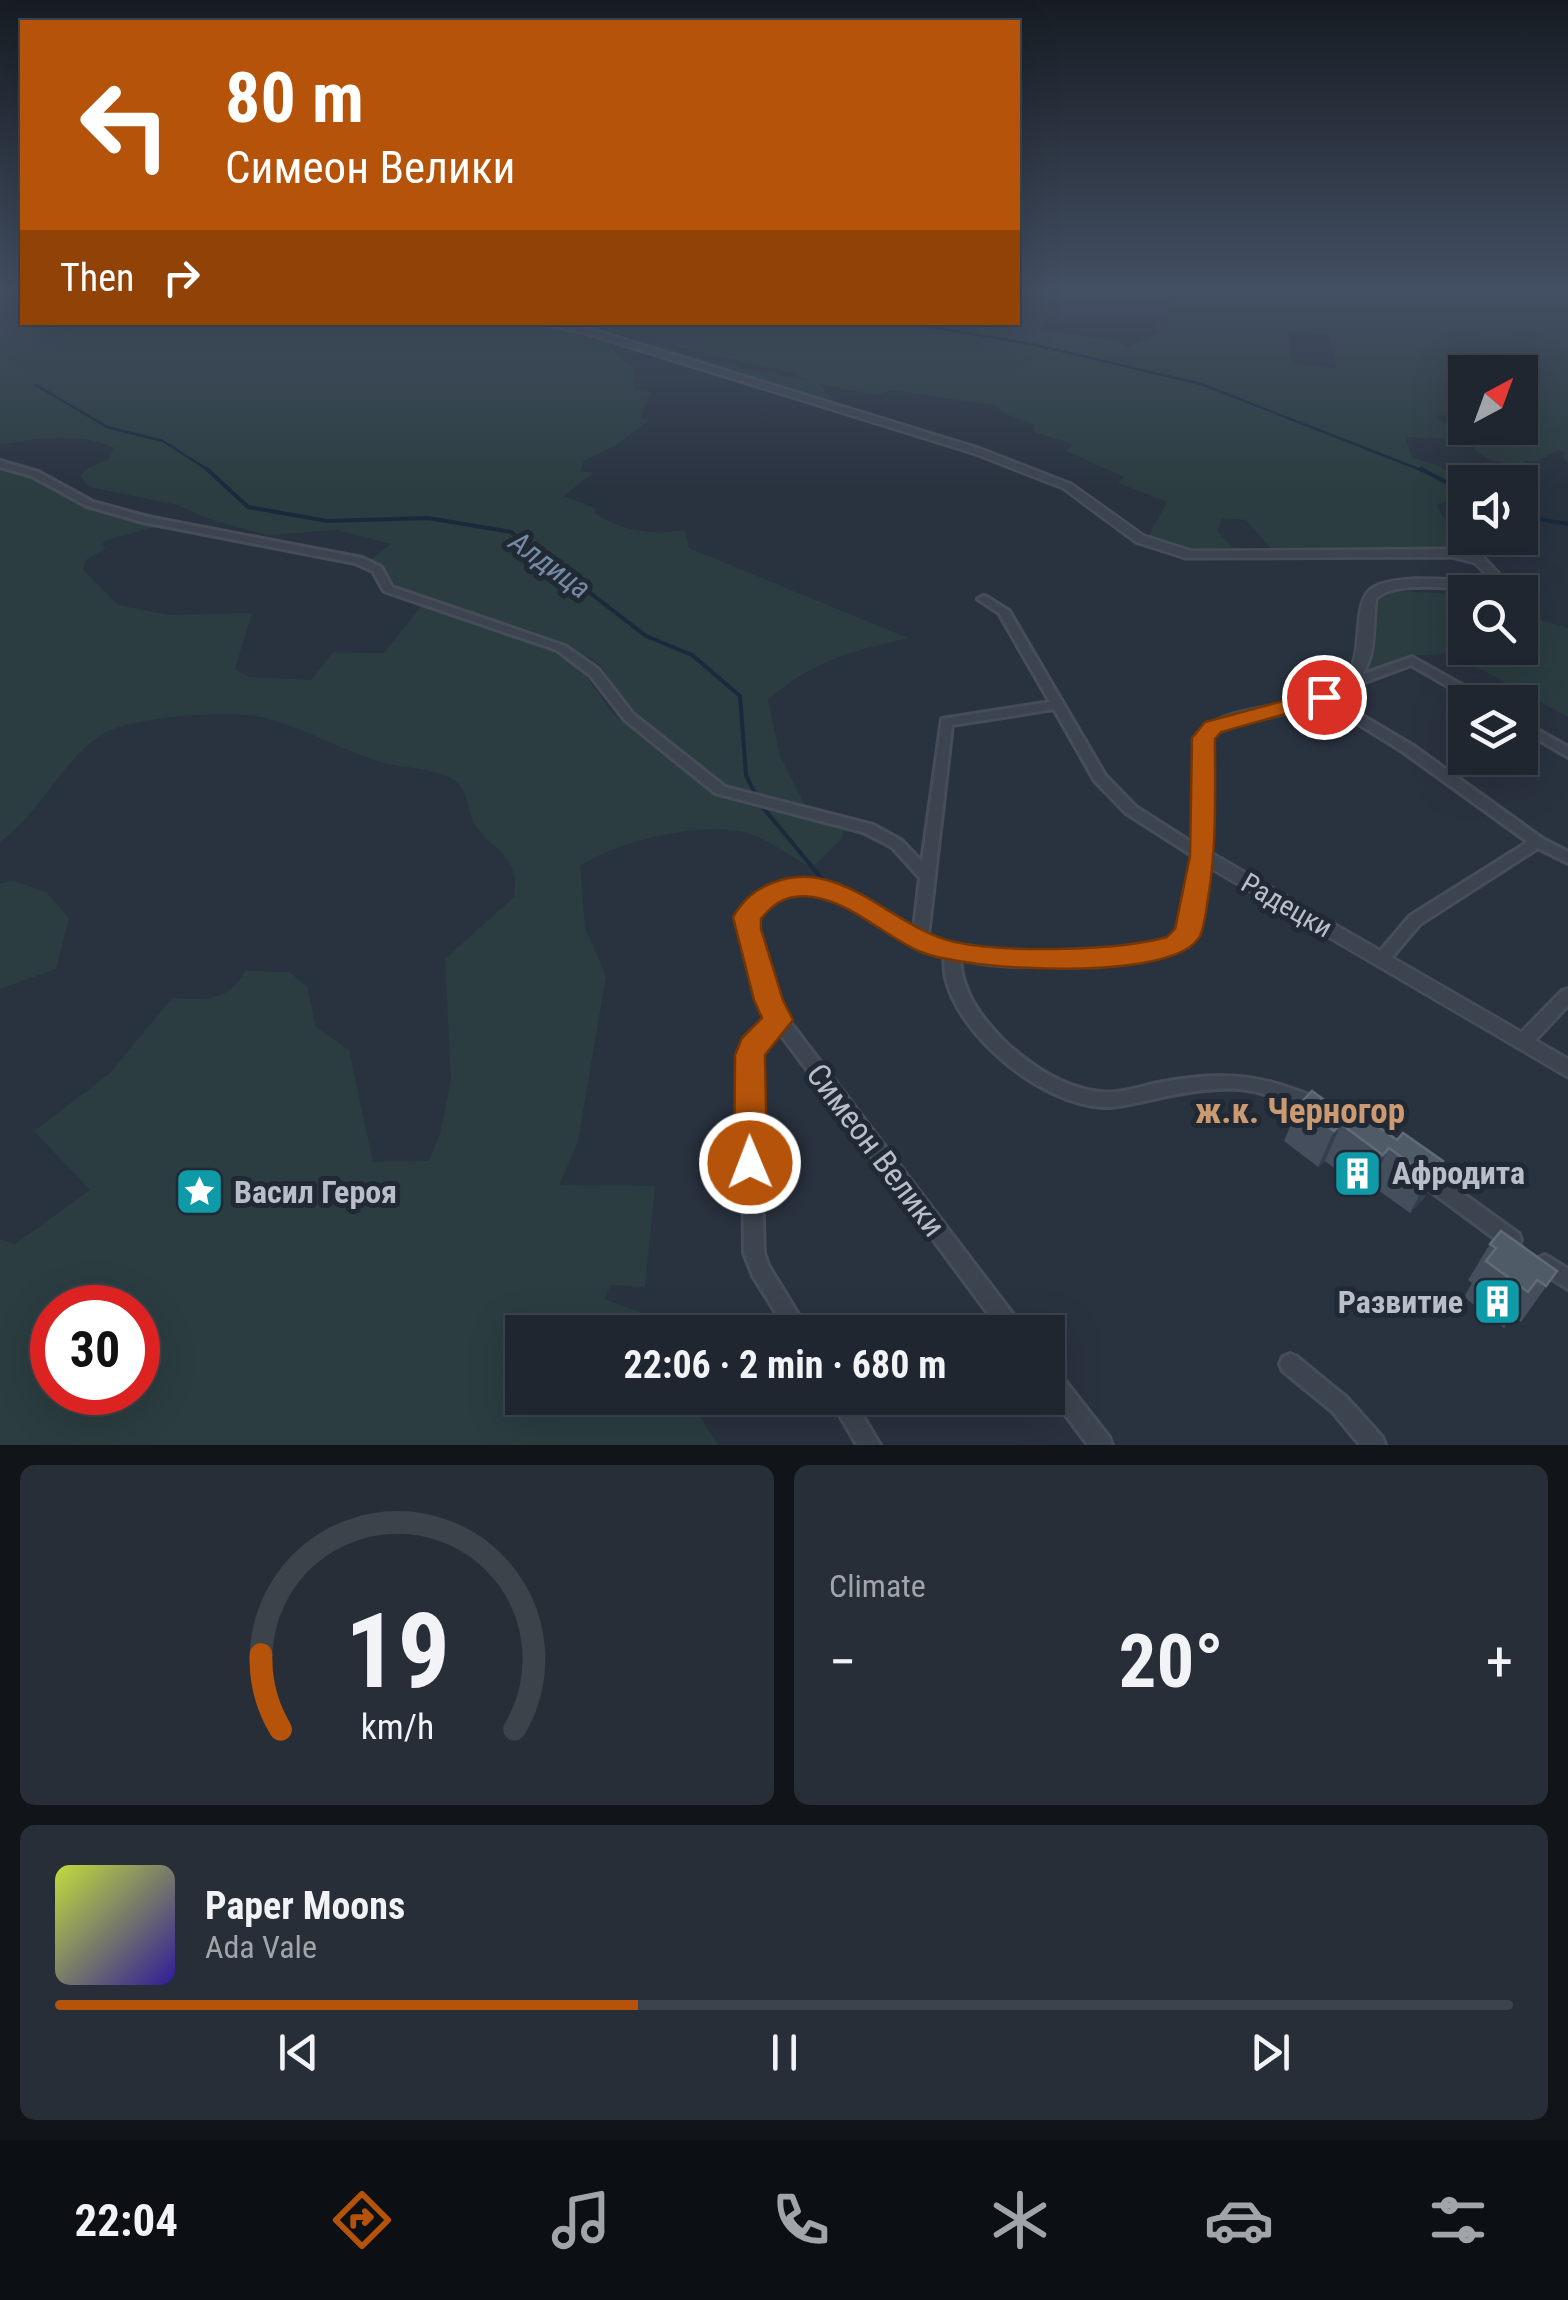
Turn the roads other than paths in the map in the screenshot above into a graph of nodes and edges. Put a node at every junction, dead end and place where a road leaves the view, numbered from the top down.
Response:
1 (666, 355) edge
2 (0, 464) edge
3 (982, 599) dead end
4 (1352, 682) junction
5 (1454, 685) edge
6 (1324, 697) junction
7 (1058, 705) junction
8 (1538, 735) edge
9 (1568, 753) edge
10 (1538, 842) junction
11 (1203, 856) junction
12 (1568, 858) edge
13 (928, 877) junction
14 (920, 940) junction
15 (952, 952) junction
16 (1382, 960) junction
17 (1568, 995) edge
18 (778, 1020) junction
19 (1523, 1042) junction
20 (1568, 1069) edge
21 (1330, 1113) edge
22 (1407, 1163) edge
23 (1568, 1280) edge
24 (788, 1315) edge
25 (1001, 1315) edge
26 (1290, 1364) dead end
27 (1065, 1397) edge
28 (851, 1415) edge
29 (870, 1445) edge
30 (1101, 1445) edge
31 (1374, 1445) edge

1 - 4 street
2 - 13 street
3 - 7 street, Радецки
4 - 5 street
4 - 6 street, Симеон Велики
6 - 10 street
6 - 11 street, Симеон Велики
7 - 11 street, Радецки
7 - 13 street
8 - 9 street
10 - 12 street
10 - 16 street
11 - 15 street, Симеон Велики
11 - 16 street, Радецки
13 - 14 street
14 - 15 street, Симеон Велики
14 - 18 street, Симеон Велики
15 - 21 street
16 - 19 street, Радецки
17 - 19 street
18 - 24 street
18 - 25 street, Симеон Велики
19 - 20 street, Радецки
22 - 23 street
26 - 31 street
27 - 30 street
28 - 29 street

